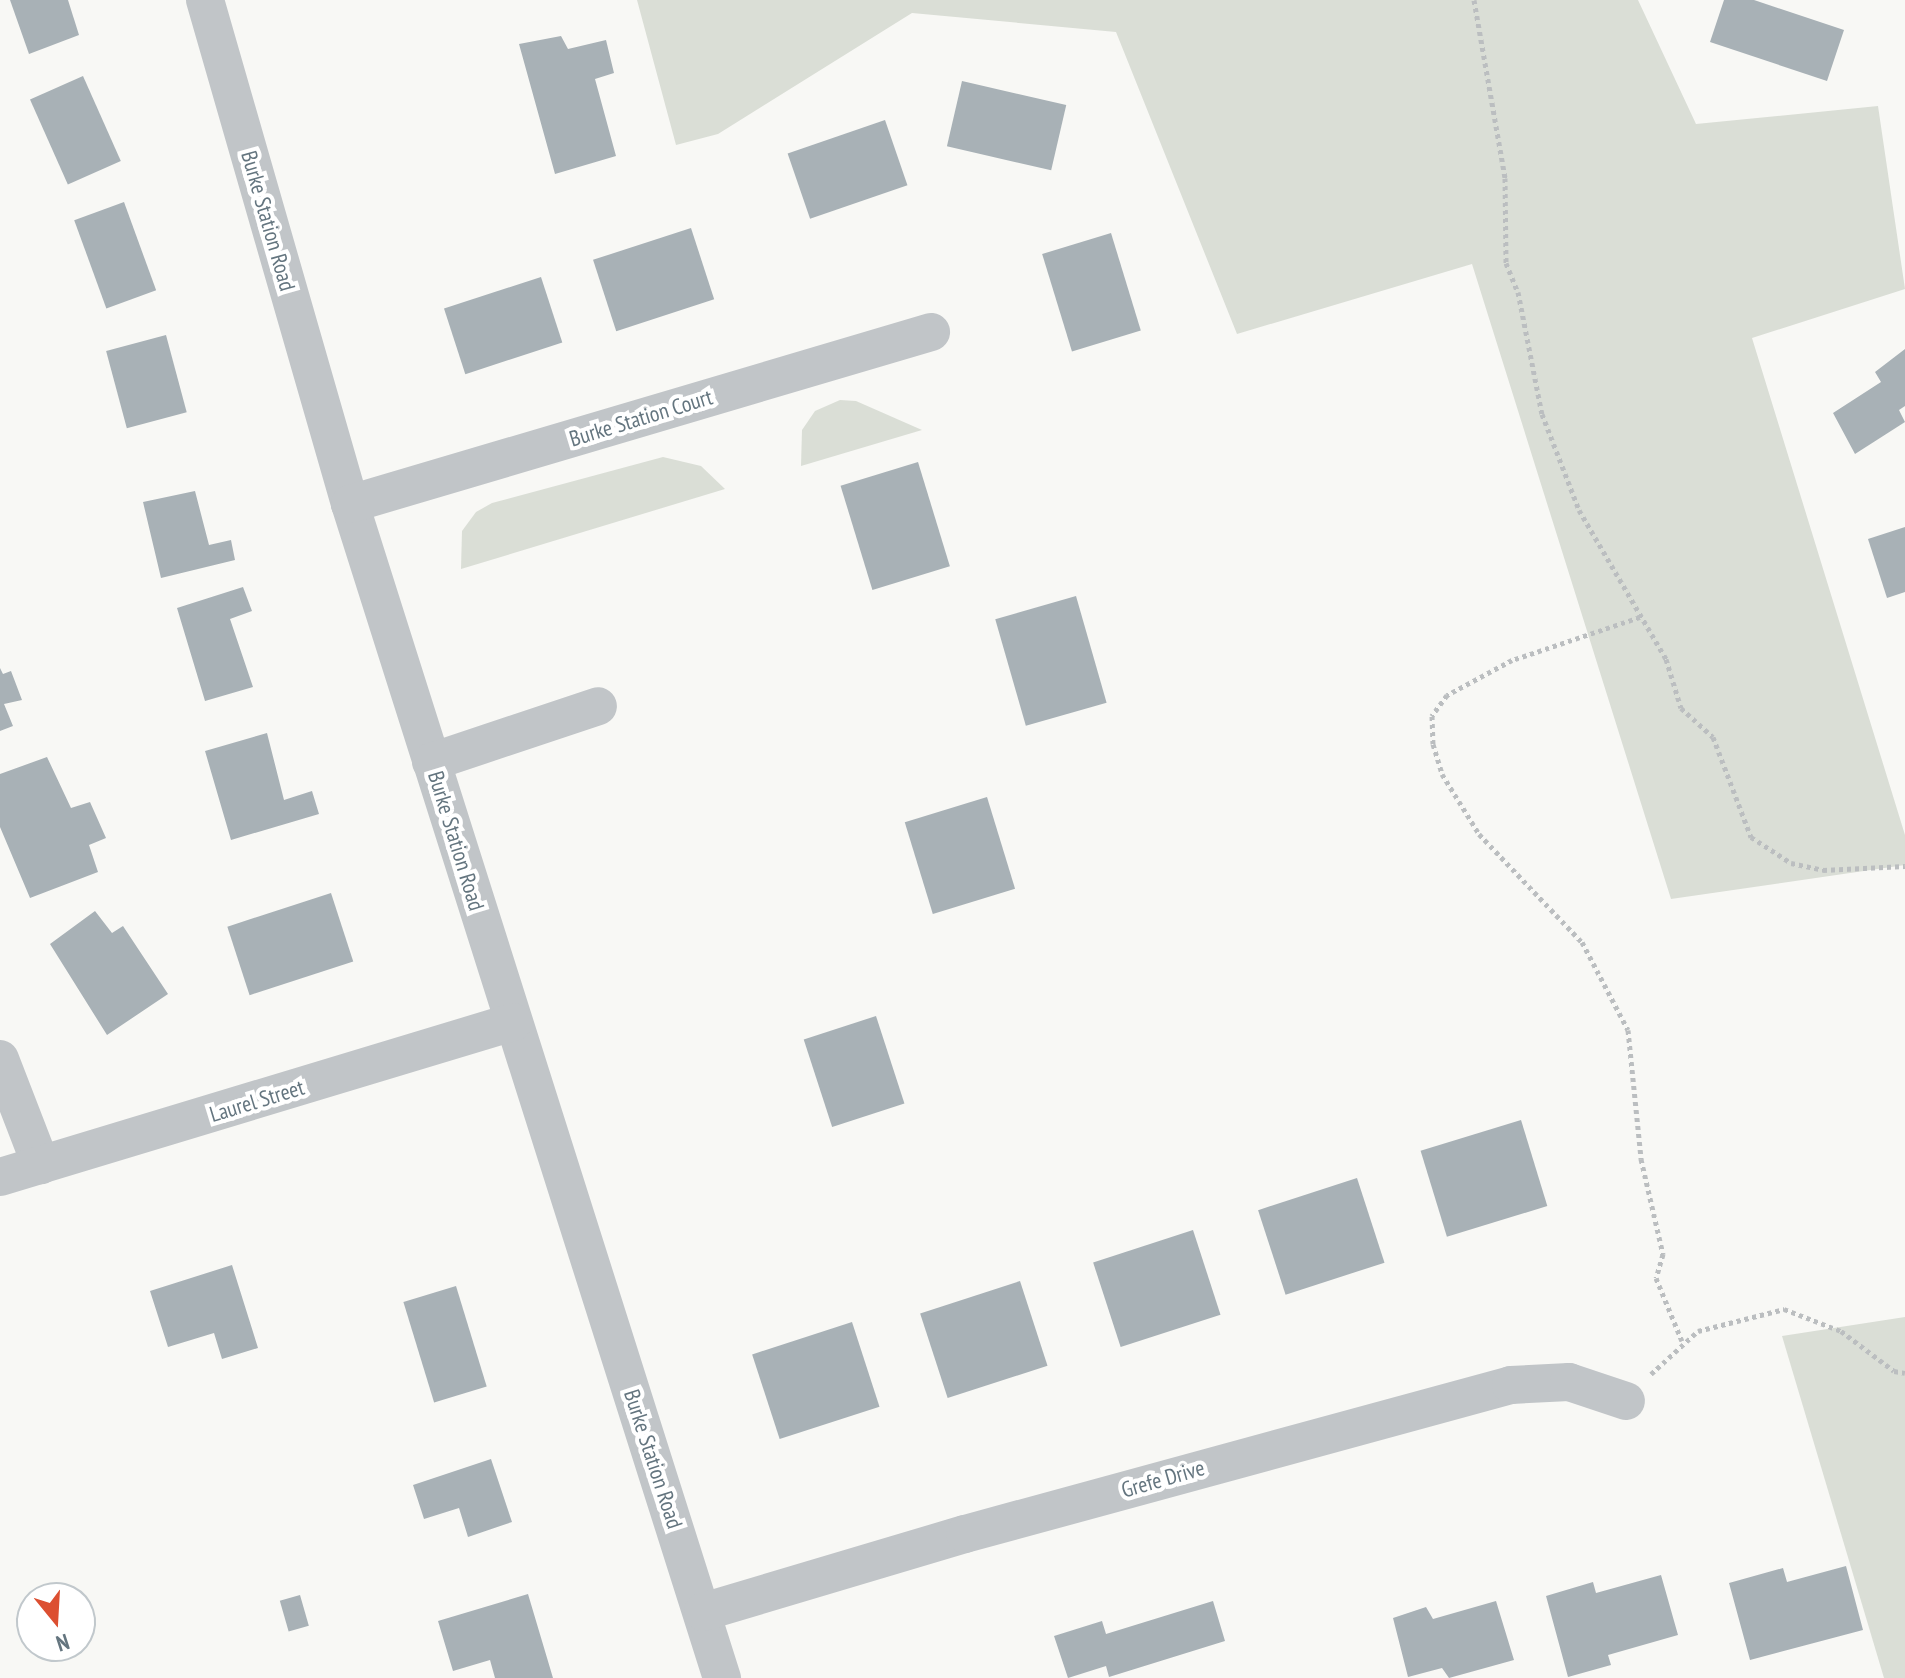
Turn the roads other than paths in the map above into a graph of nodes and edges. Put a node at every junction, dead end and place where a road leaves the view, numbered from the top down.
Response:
1 (205, 0) edge
2 (931, 332) dead end
3 (350, 504) junction
4 (598, 706) dead end
5 (431, 762) junction
6 (513, 1022) junction
7 (0, 1059) edge
8 (37, 1153) junction
9 (0, 1177) edge
10 (1626, 1401) road end
11 (703, 1612) junction
12 (722, 1678) edge

1 - 3 street, Burke Station Road
2 - 3 street, Burke Station Court
3 - 5 street, Burke Station Road
4 - 5 street
5 - 6 street, Burke Station Road
6 - 8 street, Laurel Street
6 - 11 street, Burke Station Road
7 - 8 street
8 - 9 street, Laurel Street
10 - 11 street, Grefe Drive
11 - 12 street, Burke Station Road

